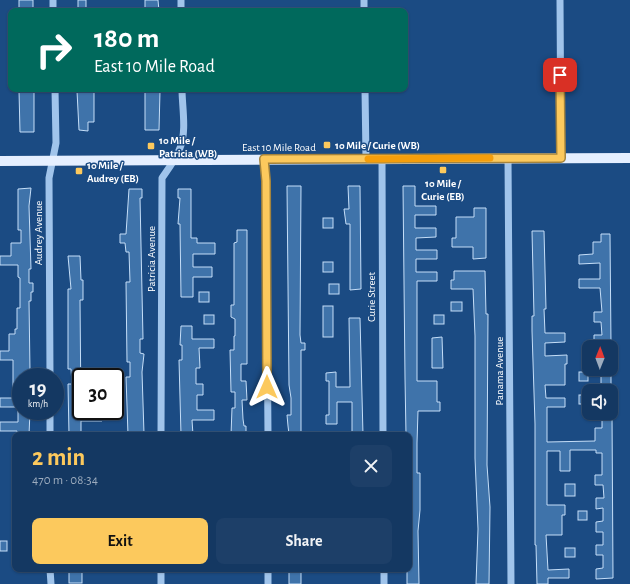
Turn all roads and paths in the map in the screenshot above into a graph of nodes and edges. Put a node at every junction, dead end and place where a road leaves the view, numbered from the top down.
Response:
1 (560, 0) edge
2 (54, 92) edge
3 (182, 92) edge
4 (365, 92) edge
5 (508, 158) junction
6 (561, 158) junction
7 (630, 158) edge
8 (175, 159) junction
9 (264, 159) junction
10 (366, 159) junction
11 (382, 159) junction
12 (53, 160) junction
13 (0, 161) edge
14 (50, 368) edge
15 (50, 420) edge
16 (50, 432) edge
17 (162, 432) edge
18 (268, 432) edge
19 (383, 432) edge
20 (50, 572) edge
21 (161, 572) edge
22 (268, 572) edge
23 (384, 572) edge
24 (50, 584) edge
25 (161, 584) edge
26 (268, 584) edge
27 (384, 584) edge
28 (512, 584) edge

1 - 6 street
2 - 12 street, Audrey Avenue
3 - 8 street, Patricia Avenue
4 - 10 street
5 - 6 main road, East 10 Mile Road
5 - 11 main road, East 10 Mile Road
5 - 28 street, Panama Avenue
6 - 7 main road, East 10 Mile Road
8 - 9 main road, East 10 Mile Road
8 - 12 main road, East 10 Mile Road
8 - 17 street, Patricia Avenue
9 - 10 main road, East 10 Mile Road
9 - 18 street
10 - 11 main road, East 10 Mile Road
11 - 19 street, Curie Street
12 - 13 main road, East 10 Mile Road
12 - 14 street, Audrey Avenue
15 - 16 street
20 - 24 street
21 - 25 street
22 - 26 street
23 - 27 street

